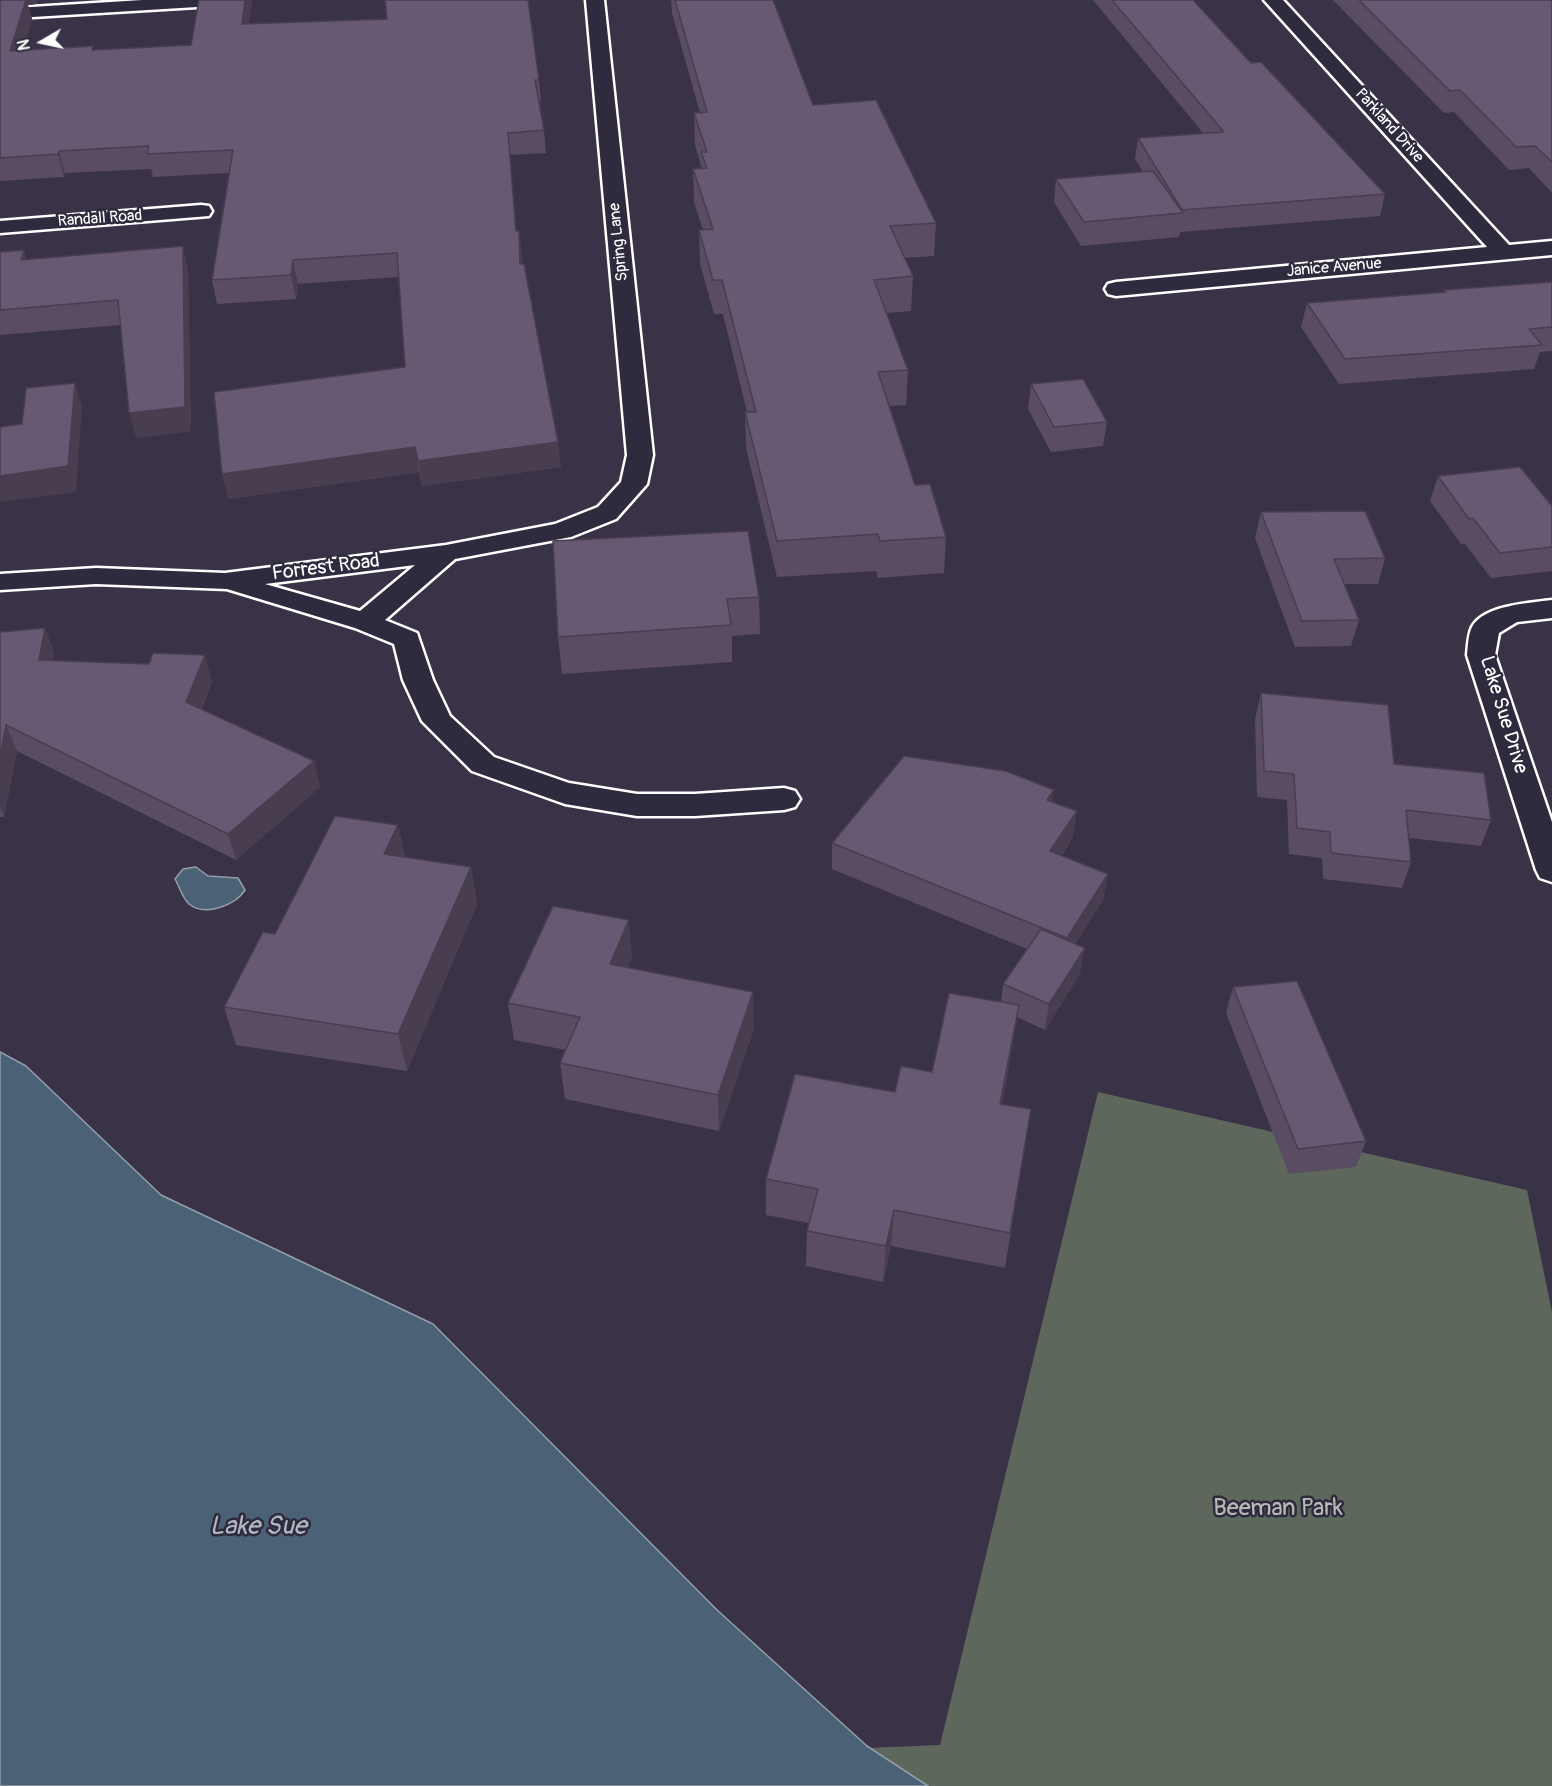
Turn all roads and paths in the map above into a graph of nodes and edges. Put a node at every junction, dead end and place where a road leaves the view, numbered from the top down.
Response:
1 (230, 0) edge
2 (594, 0) edge
3 (1273, 0) edge
4 (0, 14) edge
5 (201, 212) dead end
6 (0, 227) edge
7 (1552, 248) edge
8 (1504, 253) junction
9 (1116, 289) dead end
10 (634, 484) joint
11 (446, 553) junction
12 (225, 581) junction
13 (0, 582) edge
14 (1552, 609) edge
15 (365, 622) junction
16 (784, 799) dead end
17 (1552, 870) edge

1 - 4 street
2 - 10 street, Spring Lane
3 - 8 street, Parkland Drive
5 - 6 street, Randall Road
7 - 8 street, Janice Avenue
8 - 9 street, Janice Avenue
10 - 11 street, Forrest Road
11 - 12 street, Forrest Road
11 - 15 street
12 - 13 street, Forrest Road
12 - 15 street
14 - 17 street, Lake Sue Drive
15 - 16 street

